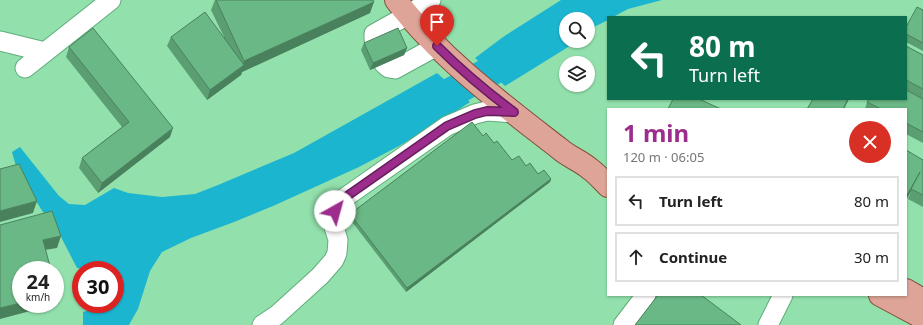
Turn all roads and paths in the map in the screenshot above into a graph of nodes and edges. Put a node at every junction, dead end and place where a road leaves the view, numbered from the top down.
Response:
1 (111, 0) edge
2 (431, 0) edge
3 (402, 8) edge
4 (0, 41) edge
5 (376, 43) edge
6 (437, 46) junction
7 (45, 52) junction
8 (384, 64) edge
9 (25, 68) dead end
10 (514, 112) junction
11 (599, 171) edge
12 (607, 184) edge
13 (907, 291) edge
14 (645, 296) edge
15 (782, 296) edge
16 (882, 296) edge
17 (923, 300) edge
18 (923, 318) edge
19 (262, 325) edge
20 (623, 325) edge
21 (768, 325) edge

1 - 7 street
2 - 3 street
3 - 5 street
3 - 6 main road
4 - 7 street
6 - 8 street
6 - 10 main road
7 - 9 street
10 - 11 main road
10 - 19 street
11 - 12 main road
13 - 17 main road
14 - 20 street
15 - 21 street
16 - 18 main road

